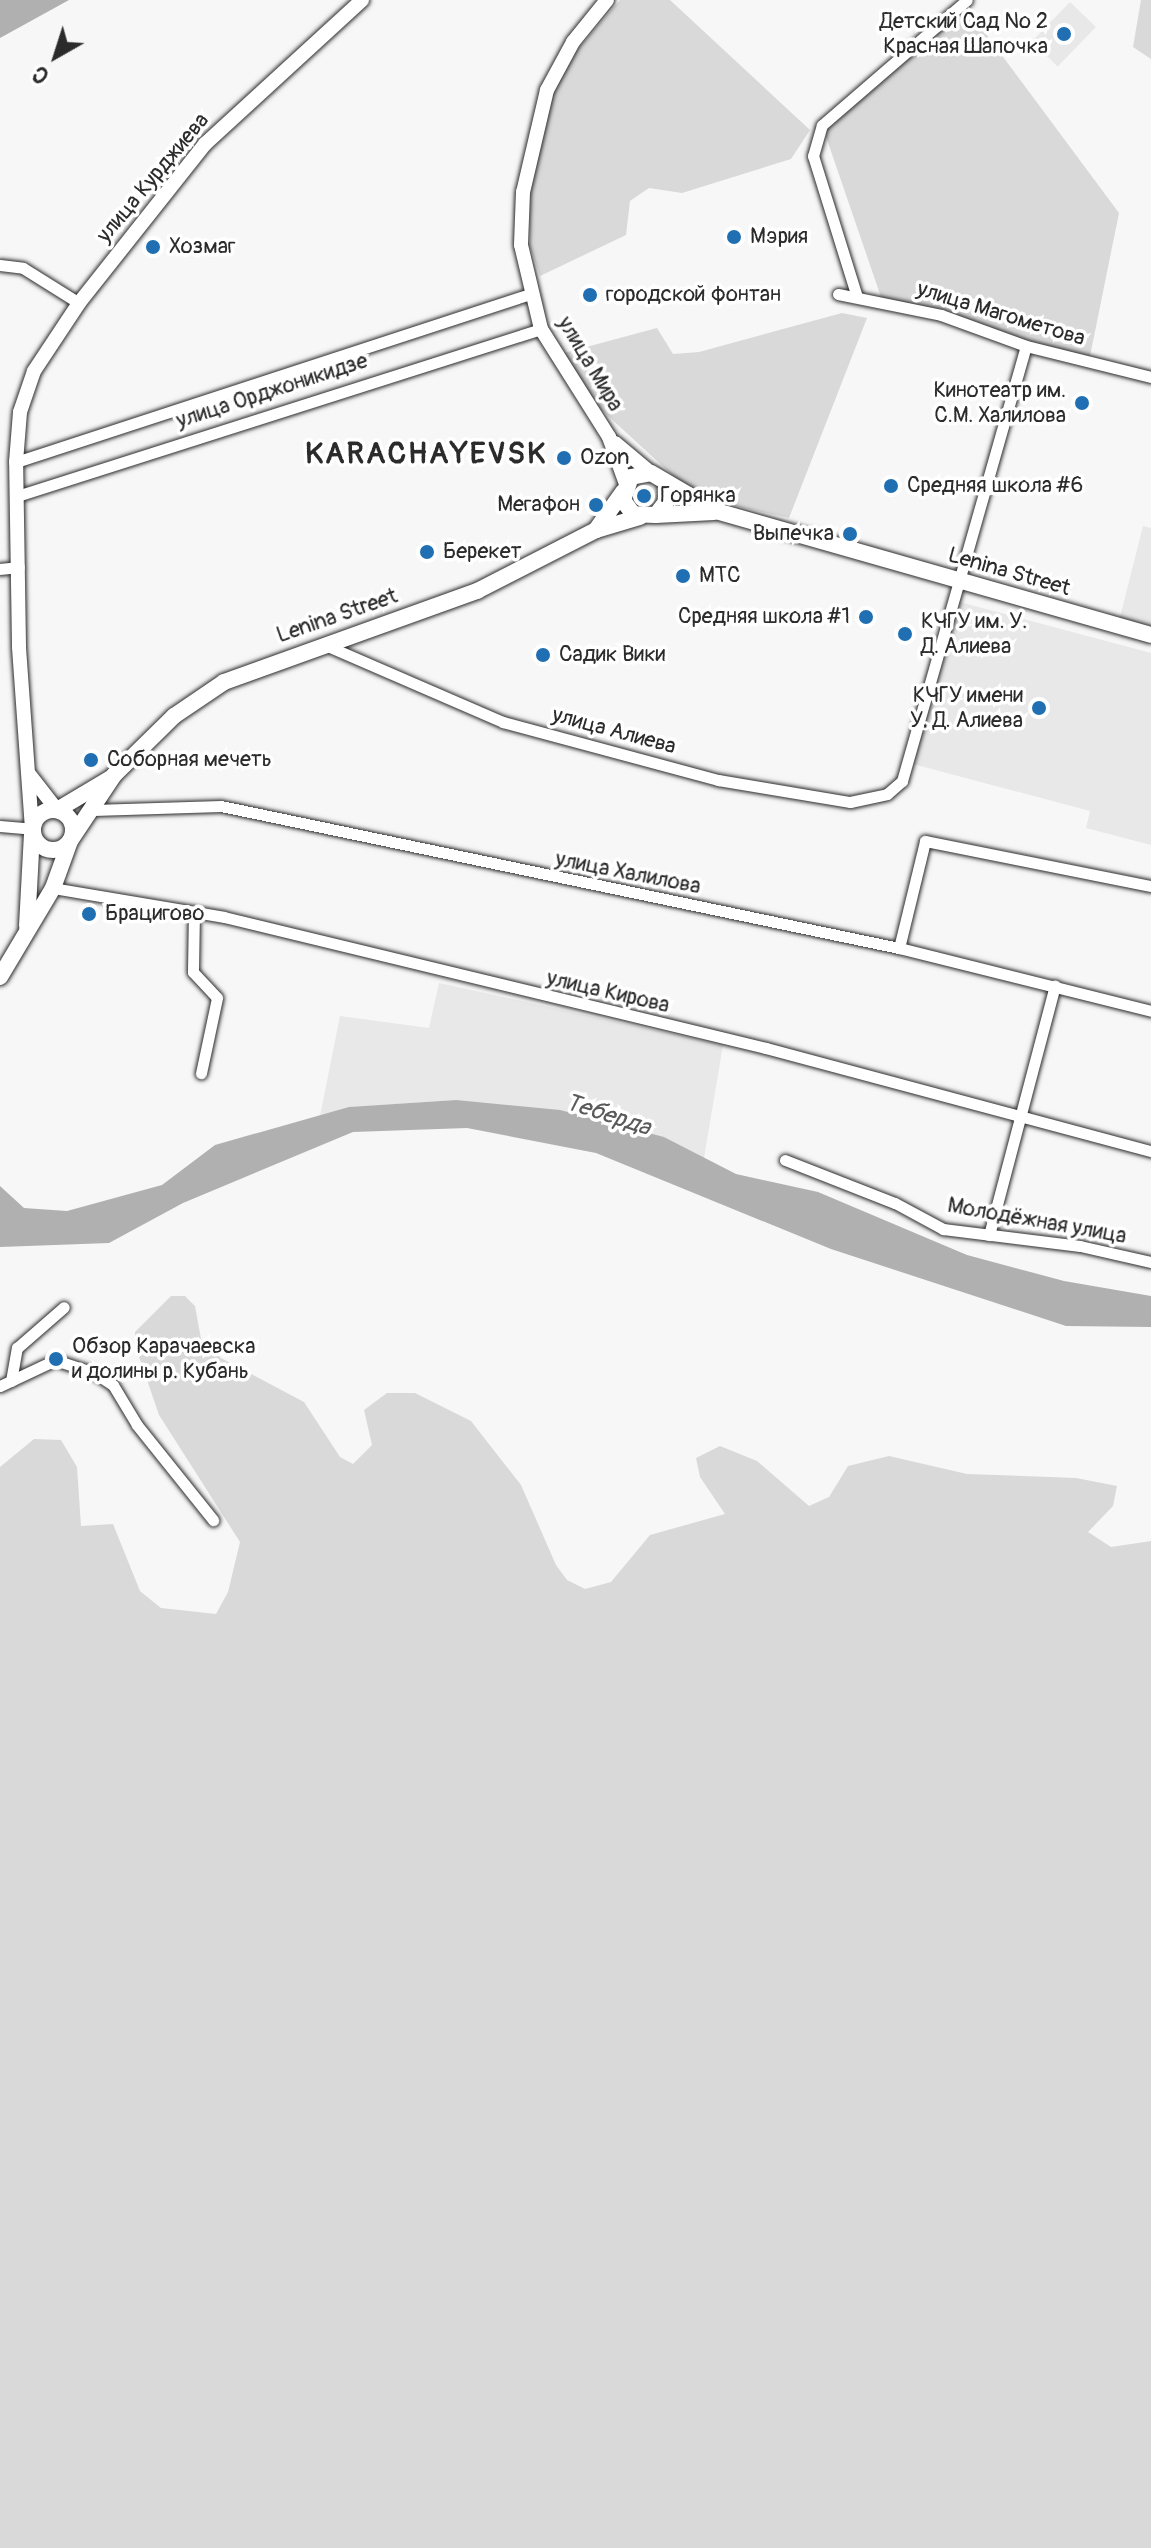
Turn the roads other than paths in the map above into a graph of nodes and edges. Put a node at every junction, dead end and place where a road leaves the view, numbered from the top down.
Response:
1 (362, 0) edge
2 (607, 0) edge
3 (967, 0) edge
4 (0, 265) edge
5 (530, 294) junction
6 (838, 294) dead end
7 (857, 297) junction
8 (79, 303) junction
9 (541, 329) junction
10 (1026, 346) junction
11 (1151, 377) edge
12 (609, 437) junction
13 (16, 462) junction
14 (651, 473) junction
15 (666, 487) junction
16 (624, 488) junction
17 (17, 496) junction
18 (716, 511) junction
19 (648, 516) junction
20 (596, 530) junction
21 (19, 567) junction
22 (0, 569) edge
23 (958, 580) junction
24 (1151, 635) edge
25 (325, 644) junction
26 (25, 767) junction
27 (114, 775) junction
28 (57, 810) junction
29 (93, 810) junction
30 (0, 826) edge
31 (32, 829) junction
32 (70, 841) junction
33 (1151, 886) edge
34 (53, 888) junction
35 (194, 912) junction
36 (25, 936) junction
37 (899, 948) junction
38 (0, 977) edge
39 (1055, 986) junction
40 (1151, 1011) edge
41 (201, 1073) dead end
42 (1021, 1115) junction
43 (1151, 1151) edge
44 (785, 1160) dead end
45 (989, 1235) junction
46 (1151, 1262) edge
47 (64, 1307) dead end
48 (6, 1384) edge
49 (213, 1520) dead end

1 - 8 street, улица Курджиева
2 - 5 street, улица Мира
3 - 7 street
4 - 8 street
5 - 9 street, улица Мира
5 - 13 street, улица Орджоникидзе
6 - 7 street, улица Магометова
7 - 10 street, улица Магометова
8 - 13 street, улица Курджиева
9 - 12 street, улица Мира
9 - 17 street, улица Орджоникидзе
10 - 11 street, улица Магометова
10 - 23 street
12 - 14 street, улица Мира
12 - 16 street, улица Мира
13 - 17 street
14 - 15 main road
14 - 16 main road
15 - 18 main road, Lenina Street
15 - 19 main road
16 - 19 main road
16 - 20 main road, Lenina Street
17 - 21 street
18 - 19 main road, Lenina Street
18 - 23 main road, Lenina Street
19 - 20 main road, Lenina Street
20 - 25 main road, Lenina Street
21 - 22 street
21 - 26 street
23 - 24 main road, Lenina Street
23 - 25 street, улица Алиева
25 - 27 main road, Lenina Street
26 - 28 street
26 - 31 street
27 - 28 main road, Lenina Street
27 - 29 main road, Lenina Street
28 - 31 main road
28 - 32 main road
29 - 32 main road, Lenina Street
29 - 37 street, улица Халилова
30 - 31 street
31 - 32 main road
31 - 36 main road, Lenina Street
32 - 34 main road, Lenina Street
33 - 37 street
34 - 35 street, улица Кирова
34 - 36 main road, Lenina Street
35 - 41 street
35 - 42 street, улица Кирова
36 - 38 main road, Lenina Street
37 - 39 street, улица Халилова
39 - 40 street, улица Халилова
39 - 42 street
42 - 43 street, улица Кирова
42 - 45 street
44 - 45 street, Молодёжная улица
45 - 46 street, Молодёжная улица
47 - 48 street
48 - 49 street

